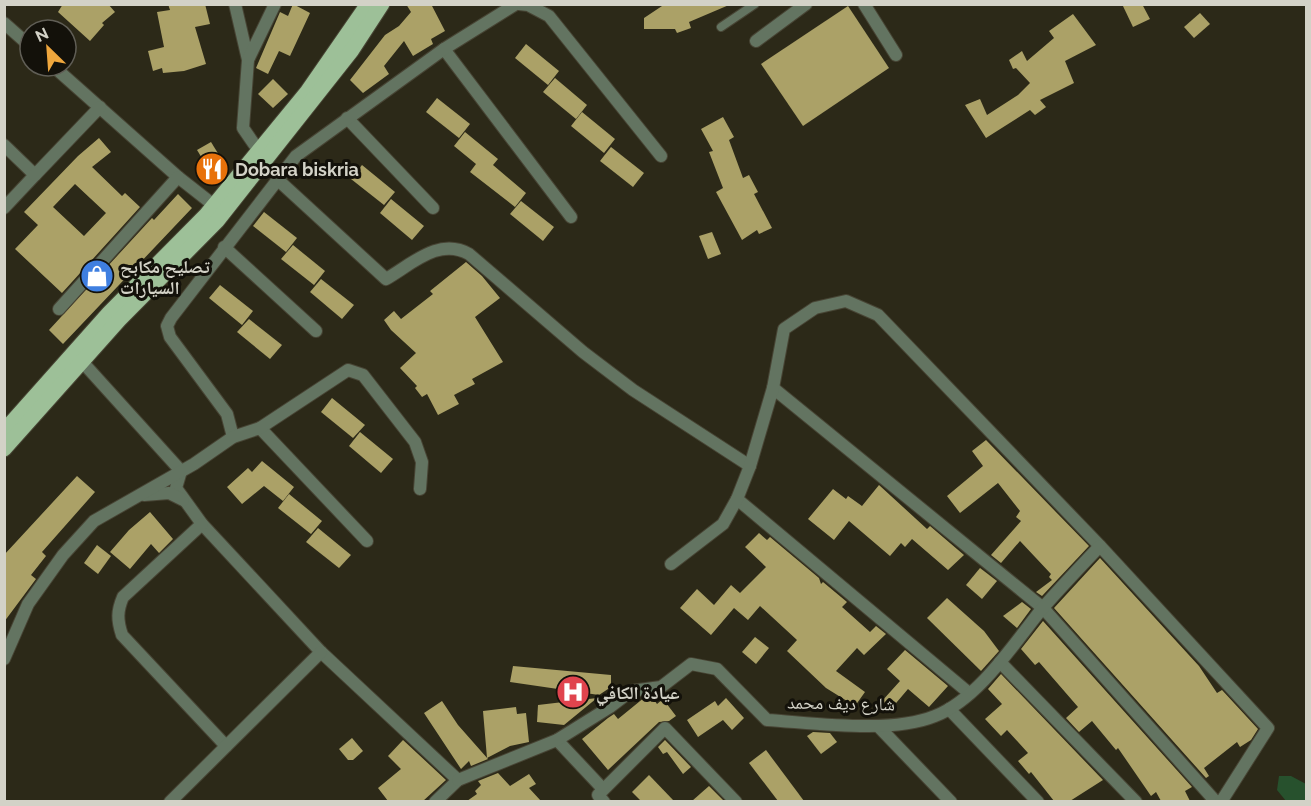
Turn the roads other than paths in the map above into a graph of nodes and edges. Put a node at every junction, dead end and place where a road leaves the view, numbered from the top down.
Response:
1 (235, 4) edge
2 (275, 4) edge
3 (368, 4) edge
4 (382, 4) edge
5 (518, 4) edge
6 (754, 4) edge
7 (806, 4) edge
8 (864, 4) edge
9 (4, 23) edge
10 (721, 27) dead end
11 (18, 35) edge
12 (756, 41) dead end
13 (444, 49) junction
14 (896, 55) dead end
15 (248, 60) junction
16 (67, 78) edge
17 (100, 107) junction
18 (347, 118) junction
19 (276, 138) junction
20 (4, 145) edge
21 (264, 151) junction
22 (296, 156) junction
23 (661, 156) dead end
24 (35, 175) junction
25 (178, 177) junction
26 (277, 179) junction
27 (4, 208) edge
28 (218, 208) junction
29 (433, 208) dead end
30 (571, 218) dead end
31 (224, 248) junction
32 (59, 309) dead end
33 (316, 331) dead end
34 (79, 358) junction
35 (773, 388) junction
36 (260, 428) junction
37 (4, 431) edge
38 (233, 437) junction
39 (4, 449) edge
40 (750, 466) junction
41 (181, 471) junction
42 (420, 489) dead end
43 (131, 498) junction
44 (736, 499) junction
45 (183, 500) junction
46 (202, 524) junction
47 (367, 542) dead end
48 (1100, 546) junction
49 (671, 564) dead end
50 (1043, 608) junction
51 (321, 652) junction
52 (4, 659) edge
53 (1000, 662) junction
54 (969, 693) junction
55 (949, 709) junction
56 (879, 726) junction
57 (556, 740) junction
58 (226, 746) junction
59 (458, 780) junction
60 (604, 795) edge
61 (170, 801) edge
62 (435, 801) edge
63 (736, 801) edge
64 (951, 801) edge
65 (1038, 801) edge
66 (1136, 801) edge
67 (1216, 801) edge
68 (1221, 801) edge

1 - 15 street
2 - 15 street
3 - 19 main road
4 - 19 main road
5 - 13 street
5 - 23 street
6 - 10 lane
7 - 12 street
8 - 14 street
9 - 11 street
13 - 18 street
13 - 30 street
15 - 21 street
16 - 17 street
17 - 24 street
17 - 25 street
18 - 22 street
18 - 29 street
19 - 21 main road
19 - 22 street
20 - 24 street
21 - 28 main road
22 - 26 street
24 - 27 street
25 - 28 street
25 - 32 street
26 - 31 street
26 - 40 street
28 - 34 main road
31 - 33 street
31 - 38 street
34 - 37 main road
34 - 39 main road
34 - 41 street
35 - 40 street
35 - 48 street
35 - 50 street
36 - 38 street
36 - 42 street
36 - 47 street
38 - 41 street
40 - 44 street
41 - 43 street
41 - 45 street
43 - 45 street
43 - 52 street
44 - 49 street
44 - 54 street
45 - 46 street
46 - 51 street
46 - 58 street
48 - 50 street, شارع ديف محمد
48 - 68 street
50 - 53 street, شارع ديف محمد
50 - 67 street
51 - 58 street
51 - 59 street
53 - 54 street, شارع ديف محمد
53 - 66 street
54 - 55 street, شارع ديف محمد
55 - 56 street, شارع ديف محمد
55 - 65 street
56 - 57 street, شارع ديف محمد
56 - 64 street
57 - 59 street, شارع ديف محمد
57 - 60 street
58 - 61 street
59 - 62 street
60 - 63 street

